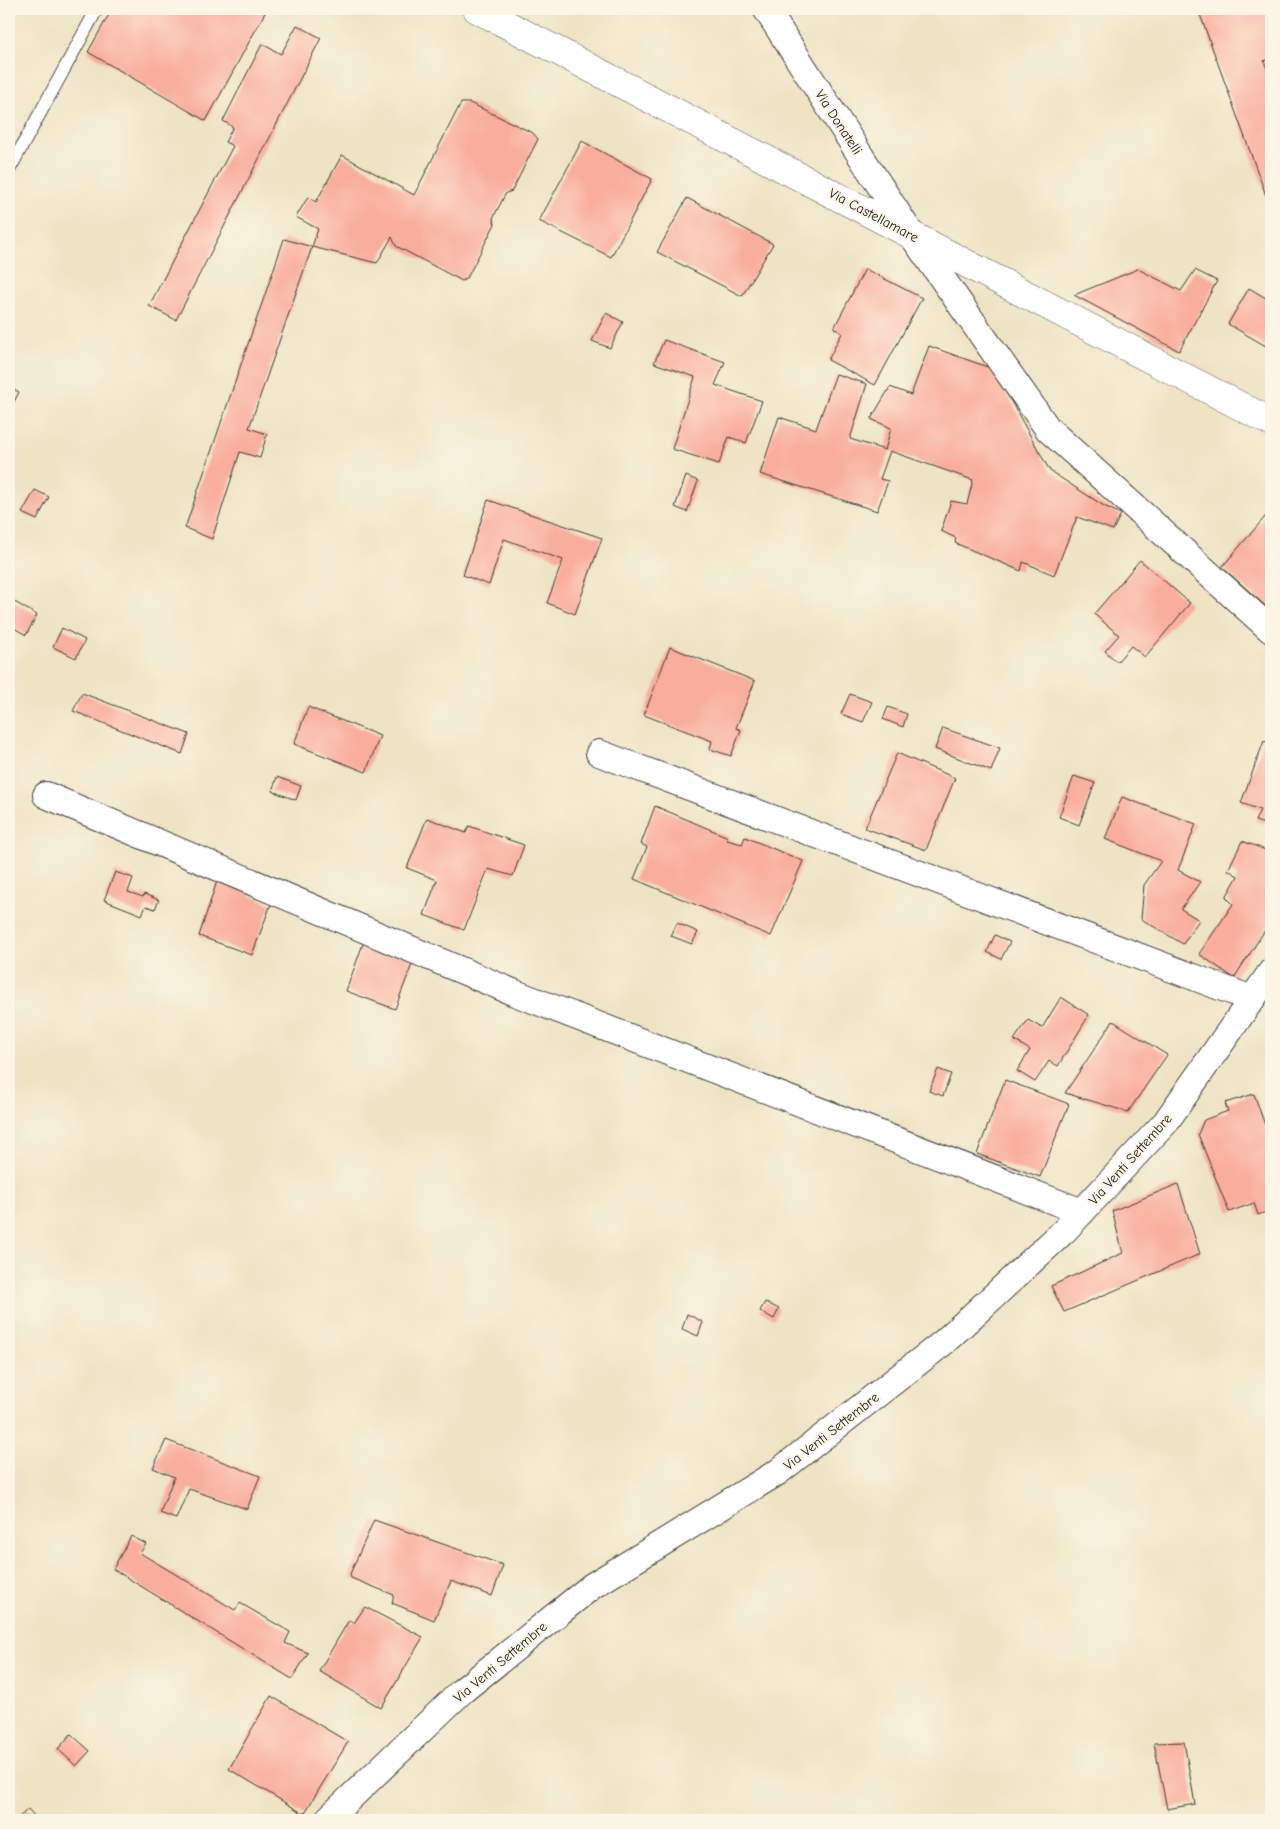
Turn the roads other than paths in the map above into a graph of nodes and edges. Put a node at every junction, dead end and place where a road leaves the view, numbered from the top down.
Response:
1 (97, 9) edge
2 (477, 9) edge
3 (766, 9) edge
4 (9, 170) edge
5 (911, 234) junction
6 (1271, 422) edge
7 (1271, 630) edge
8 (599, 753) dead end
9 (46, 795) dead end
10 (1271, 972) edge
11 (1252, 999) junction
12 (1082, 1212) junction
13 (326, 1820) edge

1 - 4 lane
2 - 5 main road, Via Castellamare
3 - 5 street, Via Donatelli
5 - 6 main road, Via Castellamare
5 - 7 street, Via Donatelli
8 - 11 street
9 - 12 street
10 - 11 street, Via Venti Settembre
11 - 12 street, Via Venti Settembre
12 - 13 street, Via Venti Settembre

